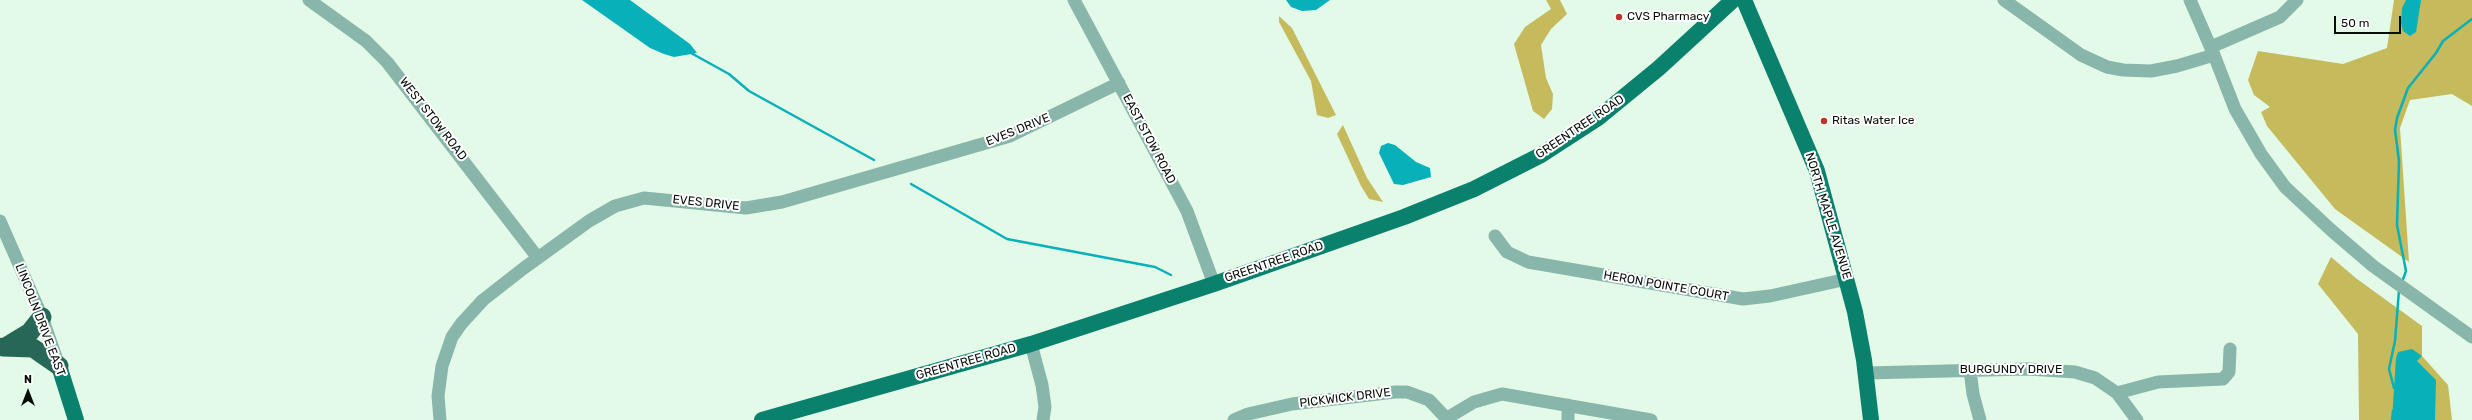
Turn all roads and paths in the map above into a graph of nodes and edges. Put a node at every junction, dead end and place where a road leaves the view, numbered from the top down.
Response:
1 (309, 0) edge
2 (1074, 0) edge
3 (1733, 0) edge
4 (1744, 0) edge
5 (2004, 0) edge
6 (2190, 0) edge
7 (2297, 0) edge
8 (2212, 51) junction
9 (1119, 83) junction
10 (0, 221) edge
11 (1495, 236) dead end
12 (538, 258) junction
13 (1847, 279) junction
14 (1214, 284) junction
15 (42, 317) junction
16 (2472, 337) edge
17 (1031, 344) junction
18 (2, 348) edge
19 (2230, 349) dead end
20 (59, 366) junction
21 (1970, 370) junction
22 (1866, 373) junction
23 (2117, 393) junction
24 (1568, 405) junction
25 (1448, 419) edge
26 (76, 420) edge
27 (440, 420) edge
28 (762, 420) edge
29 (1043, 420) edge
30 (1234, 420) edge
31 (1568, 420) edge
32 (1651, 420) edge
33 (1871, 420) edge
34 (1980, 420) edge
35 (2137, 420) edge

1 - 12 street, WEST STOW ROAD
2 - 9 street, EAST STOW ROAD
3 - 14 main road, GREENTREE ROAD
4 - 13 main road, NORTH MAPLE AVENUE
5 - 8 street
6 - 8 street
7 - 8 street
8 - 16 street
9 - 12 street, EVES DRIVE
9 - 14 street, EAST STOW ROAD
10 - 15 street, LINCOLN DRIVE EAST
11 - 13 street, HERON POINTE COURT
12 - 27 street, EVES DRIVE
13 - 22 main road, NORTH MAPLE AVENUE
14 - 17 main road, GREENTREE ROAD
15 - 18 highway
15 - 20 street, LINCOLN DRIVE EAST
17 - 28 main road, GREENTREE ROAD
17 - 29 street
18 - 20 highway
19 - 23 street
20 - 26 main road, LINCOLN DRIVE EAST
21 - 22 street, BURGUNDY DRIVE
21 - 23 street, BURGUNDY DRIVE
21 - 34 street
22 - 33 main road, NORTH MAPLE AVENUE
23 - 35 street, BURGUNDY DRIVE
24 - 25 street
24 - 31 street
24 - 32 street
25 - 30 street, PICKWICK DRIVE

